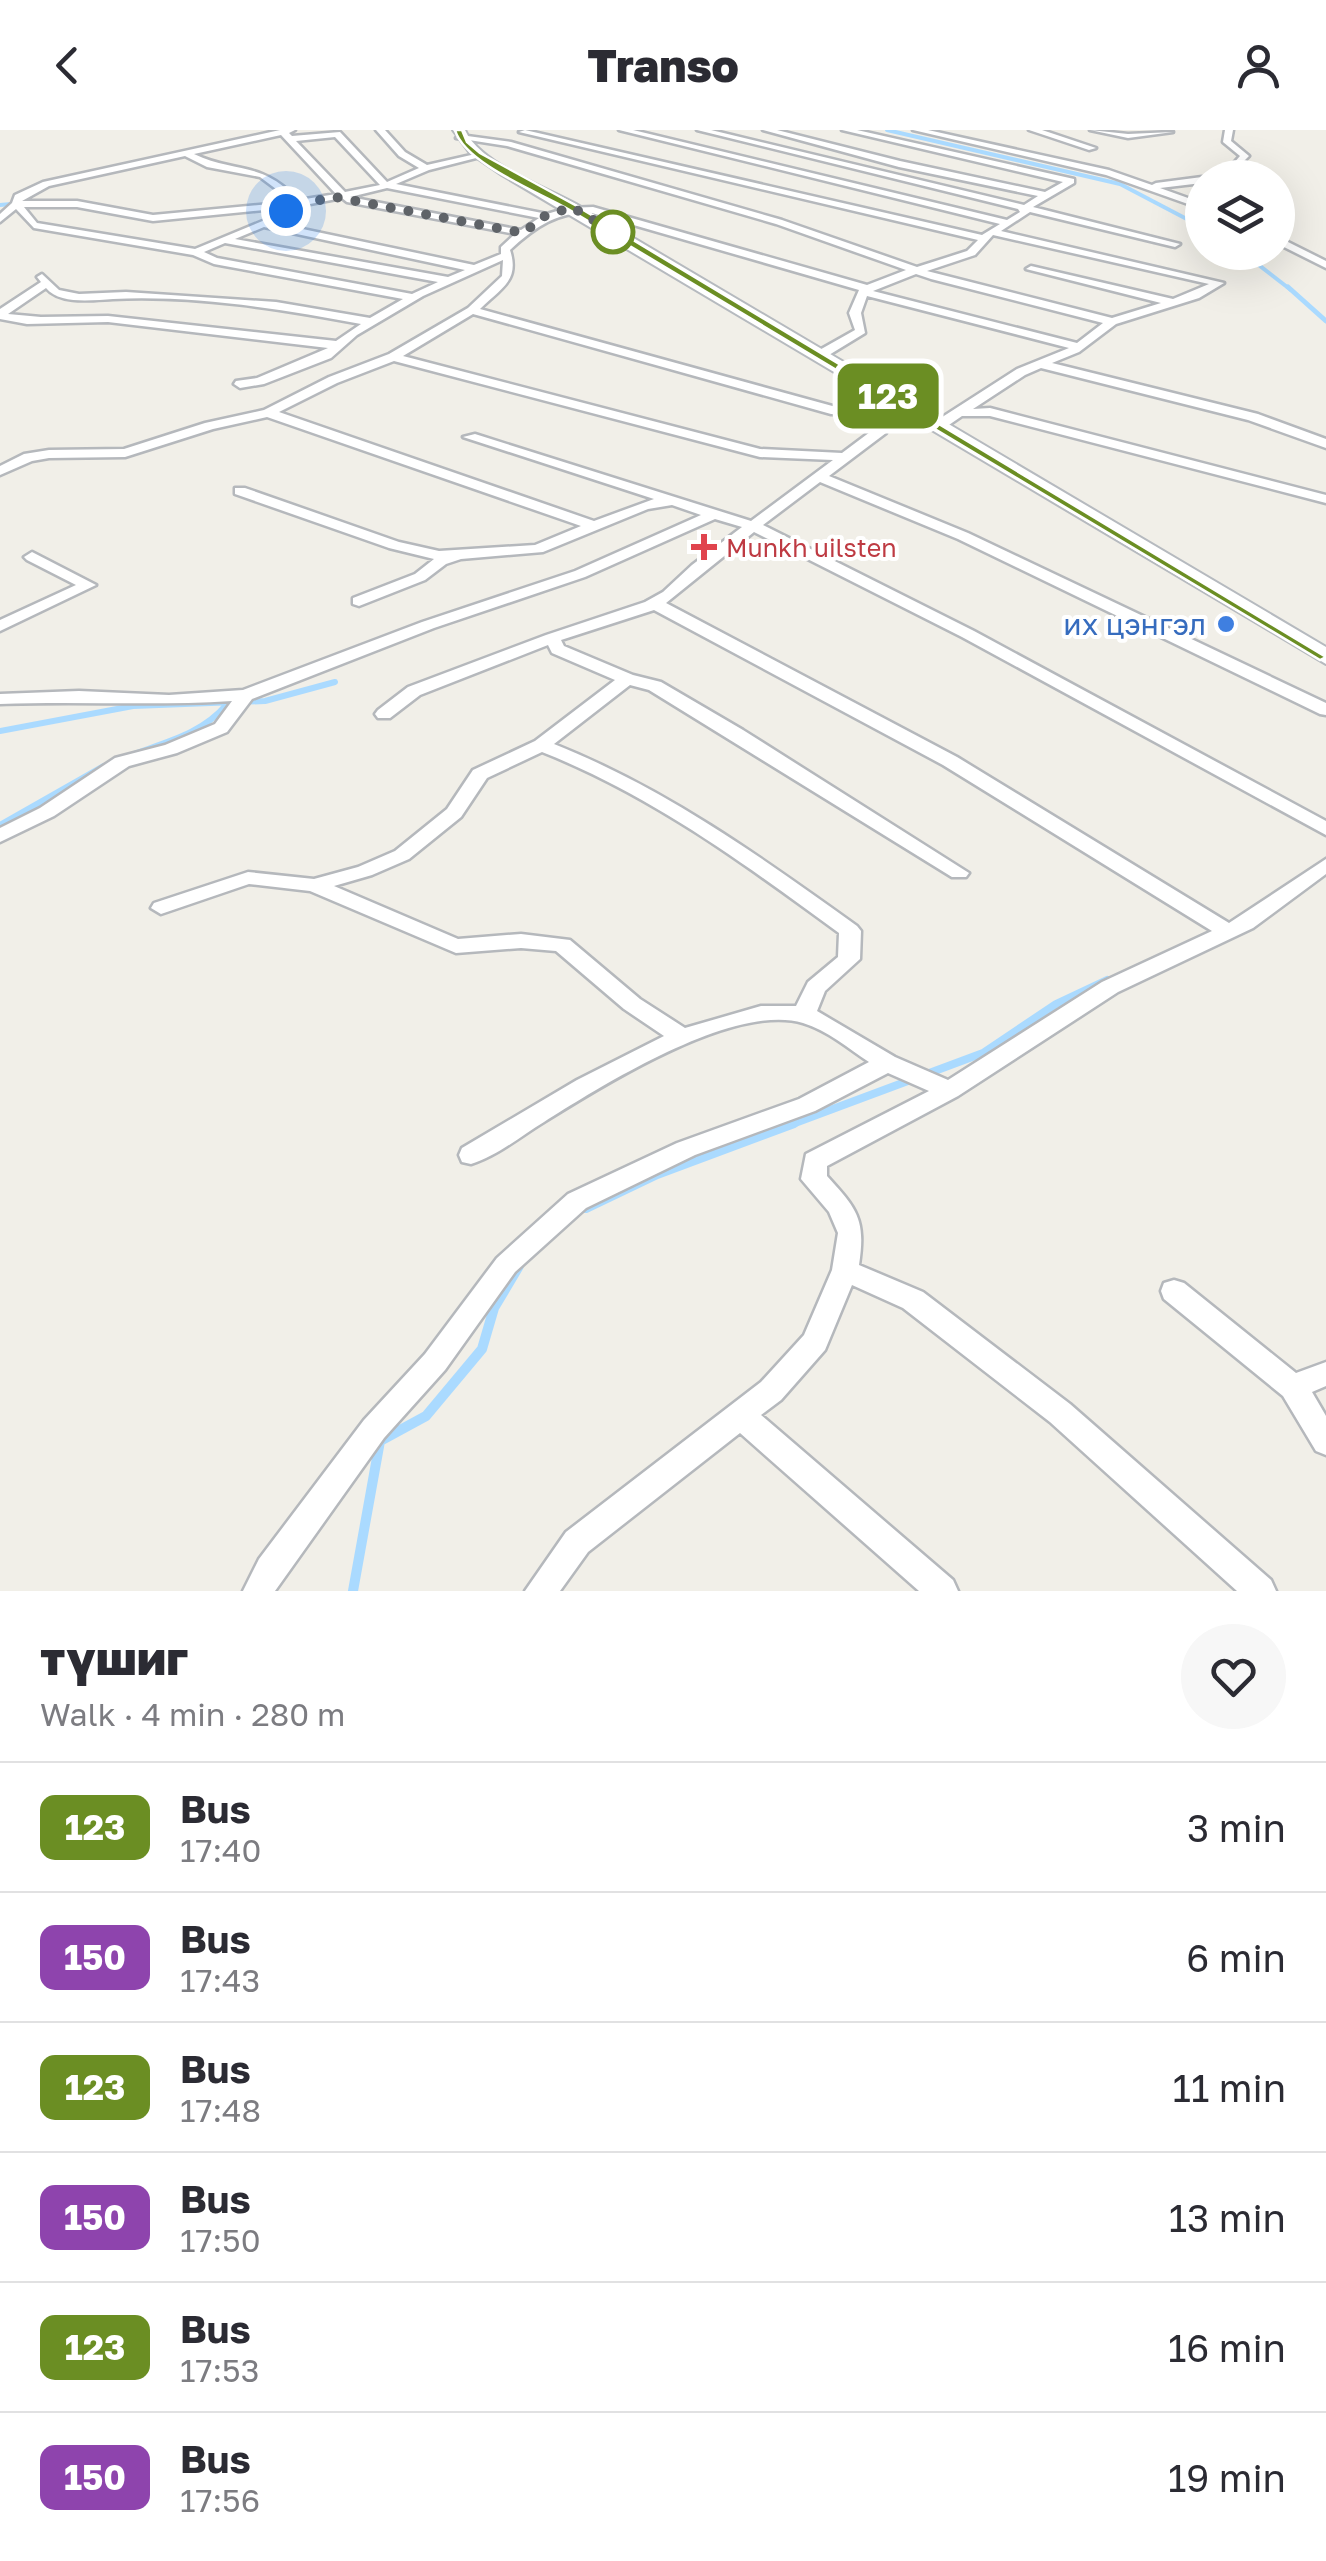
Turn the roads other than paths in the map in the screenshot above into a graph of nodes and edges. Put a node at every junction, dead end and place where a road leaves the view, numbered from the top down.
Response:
1 (380, 130) edge
2 (623, 130) edge
3 (701, 130) edge
4 (766, 130) edge
5 (846, 130) edge
6 (917, 130) edge
7 (1033, 130) edge
8 (1094, 130) edge
9 (1229, 130) edge
10 (526, 131) edge
11 (1168, 132) edge
12 (288, 134) edge
13 (459, 134) edge
14 (508, 144) junction
15 (1092, 148) dead end
16 (188, 154) junction
17 (477, 155) junction
18 (1240, 160) edge
19 (426, 168) junction
20 (1185, 182) edge
21 (384, 185) junction
22 (1149, 186) junction
23 (1046, 195) junction
24 (339, 196) junction
25 (1185, 200) edge
26 (17, 204) junction
27 (301, 204) junction
28 (274, 205) junction
29 (572, 207) junction
30 (1023, 209) junction
31 (545, 216) junction
32 (0, 219) edge
33 (1009, 223) junction
34 (261, 224) junction
35 (523, 233) junction
36 (988, 235) junction
37 (221, 240) junction
38 (1175, 244) dead end
39 (1295, 248) edge
40 (196, 252) junction
41 (504, 256) junction
42 (1326, 264) edge
43 (472, 268) junction
44 (1031, 269) dead end
45 (913, 270) junction
46 (446, 280) junction
47 (866, 290) junction
48 (413, 298) junction
49 (1172, 302) junction
50 (472, 310) junction
51 (371, 322) junction
52 (1112, 322) junction
53 (336, 345) junction
54 (1079, 347) junction
55 (820, 355) junction
56 (393, 357) junction
57 (1044, 365) junction
58 (240, 384) dead end
59 (890, 397) junction
60 (862, 410) junction
61 (268, 413) junction
62 (962, 413) junction
63 (938, 426) junction
64 (470, 438) dead end
65 (1326, 444) edge
66 (842, 457) junction
67 (0, 471) edge
68 (817, 476) junction
69 (240, 490) dead end
70 (1326, 499) edge
71 (673, 501) junction
72 (714, 514) junction
73 (597, 526) junction
74 (755, 527) junction
75 (460, 556) junction
76 (32, 557) dead end
77 (359, 601) dead end
78 (657, 604) junction
79 (0, 626) edge
80 (552, 638) junction
81 (1326, 657) edge
82 (627, 679) junction
83 (246, 696) junction
84 (0, 699) edge
85 (1326, 710) edge
86 (384, 714) dead end
87 (541, 746) junction
88 (1326, 829) edge
89 (0, 836) edge
90 (1326, 864) edge
91 (959, 873) dead end
92 (314, 885) junction
93 (161, 908) dead end
94 (1228, 932) junction
95 (804, 1014) junction
96 (681, 1036) junction
97 (887, 1063) junction
98 (950, 1090) junction
99 (471, 1154) dead end
100 (845, 1270) junction
101 (1174, 1292) dead end
102 (1326, 1374) edge
103 (1293, 1387) junction
104 (740, 1416) junction
105 (1326, 1442) edge
106 (259, 1591) edge
107 (540, 1591) edge
108 (942, 1591) edge
109 (1260, 1591) edge

1 - 19 street
2 - 33 street
3 - 30 street
4 - 23 street
5 - 23 street
6 - 22 street
7 - 15 street
8 - 11 street
9 - 18 street
10 - 14 street
10 - 36 street
12 - 16 street
12 - 21 street
12 - 24 street
13 - 14 street
13 - 17 main road
14 - 45 street
16 - 26 street
16 - 28 street
17 - 19 street
17 - 29 main road
19 - 21 street
20 - 22 street
21 - 24 street
21 - 31 street
22 - 25 street
23 - 30 street
24 - 27 street
24 - 35 street
26 - 28 street
26 - 32 street
26 - 40 street
27 - 28 street
27 - 34 street
29 - 31 street
29 - 47 street
29 - 55 main road
30 - 33 street
30 - 38 street
31 - 35 street
33 - 36 street
34 - 37 street
34 - 43 street
35 - 41 street
36 - 45 street
36 - 49 street
37 - 40 street
37 - 46 street
39 - 42 street
40 - 48 street
41 - 43 street
41 - 50 street
43 - 46 street
44 - 49 street
45 - 47 street
45 - 52 street
46 - 48 street
47 - 54 street
47 - 55 street
48 - 51 street
49 - 52 street
50 - 56 street
50 - 60 street
51 - 53 street
51 - 53 street
52 - 54 street
53 - 58 street
54 - 57 street
55 - 59 main road
56 - 61 street
56 - 66 street
57 - 62 street
57 - 65 street
59 - 60 street
59 - 63 main road
60 - 66 street
61 - 67 street
61 - 73 street
62 - 63 street
62 - 70 street
63 - 81 main road
64 - 71 street
66 - 68 street
68 - 74 street
68 - 85 street
69 - 75 street
71 - 72 street
71 - 73 street
72 - 74 street
72 - 83 street
73 - 75 street
74 - 78 street
74 - 88 street
75 - 77 street
76 - 79 street
78 - 80 street
78 - 94 street
80 - 82 street
80 - 86 street
82 - 87 street
82 - 91 street
83 - 84 street
83 - 89 street
87 - 92 street
87 - 95 street
90 - 94 street
92 - 93 street
92 - 96 street
94 - 98 street
95 - 96 street
95 - 97 street
96 - 99 street
97 - 98 street
97 - 106 street
98 - 100 street
100 - 104 street
100 - 109 street
101 - 103 street
102 - 103 street
103 - 105 street
104 - 107 street
104 - 108 street

